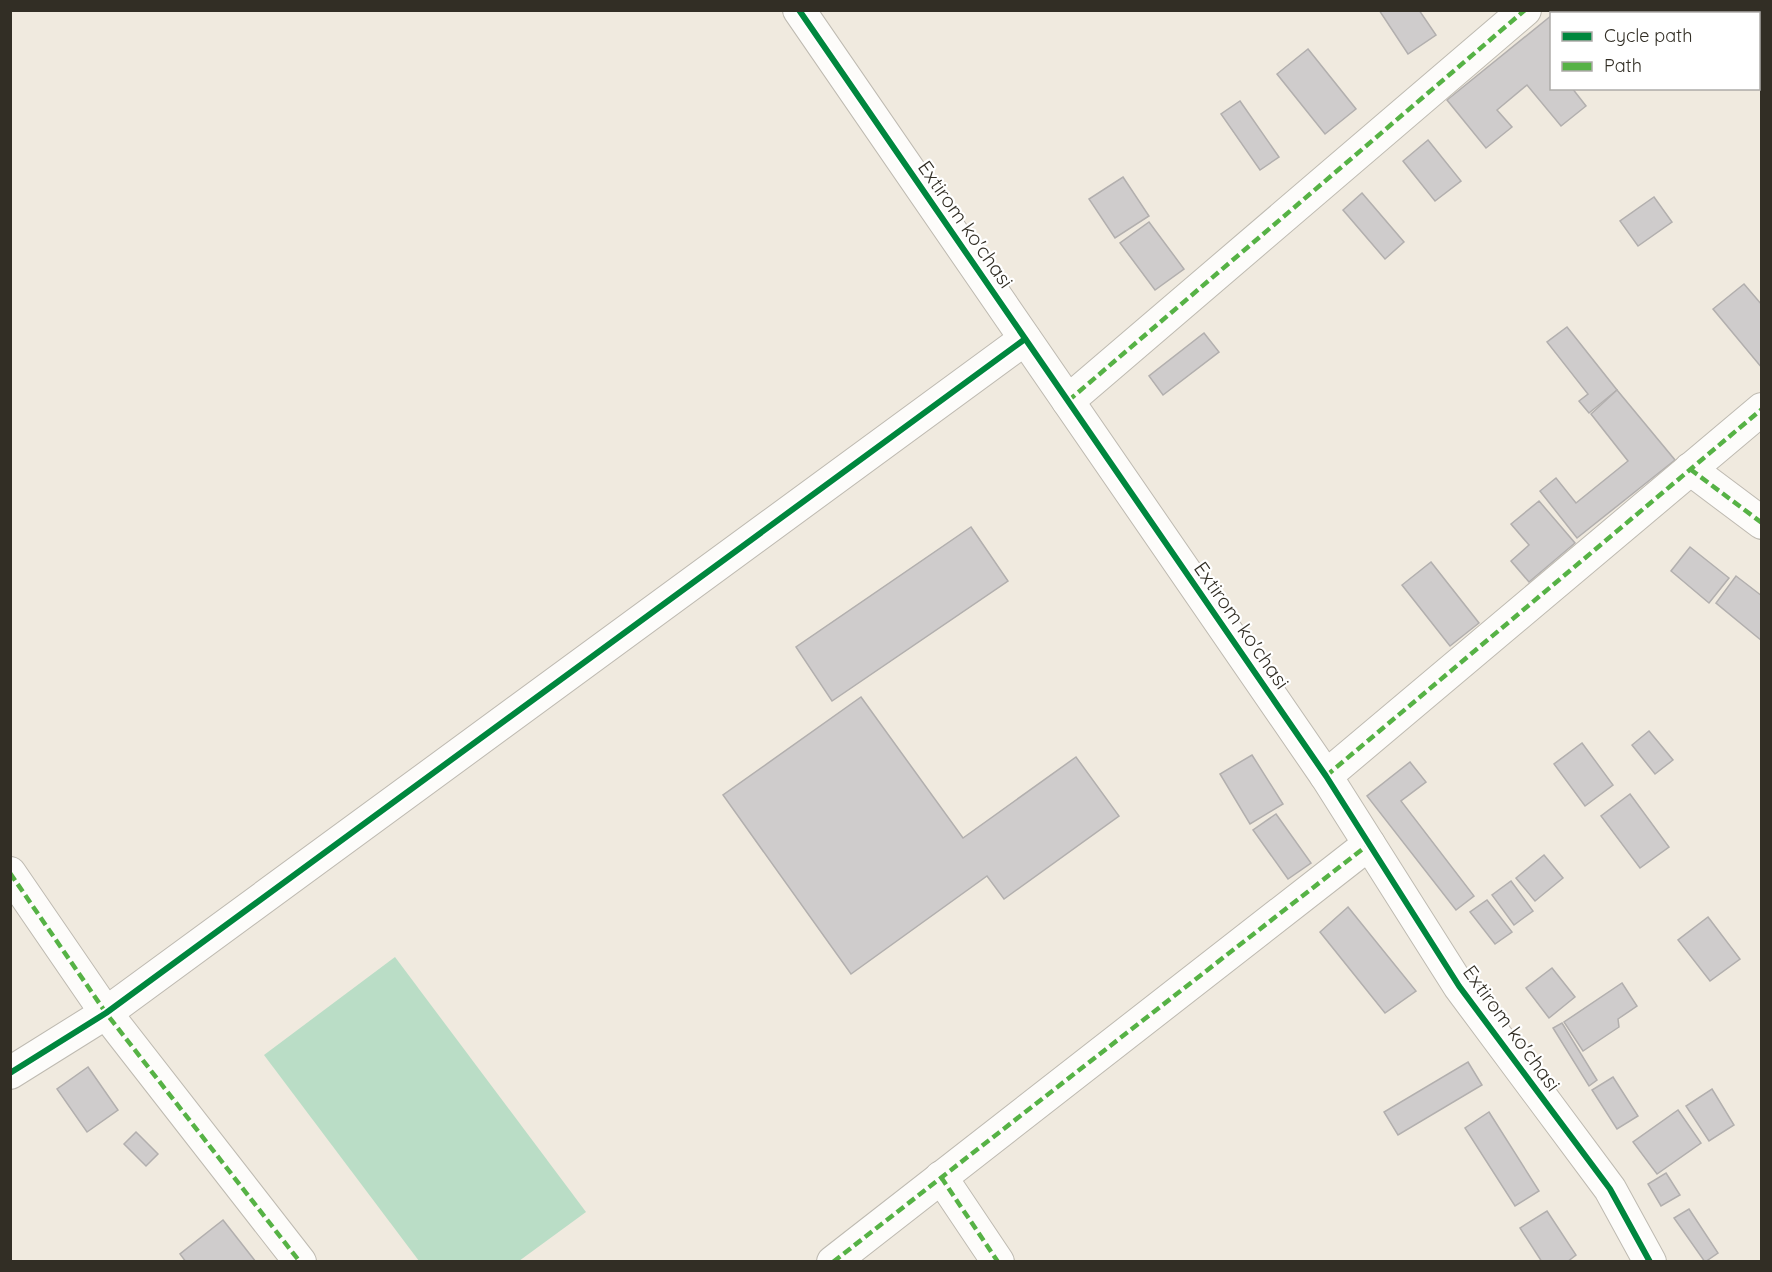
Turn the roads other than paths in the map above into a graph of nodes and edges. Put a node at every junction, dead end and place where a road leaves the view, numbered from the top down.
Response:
1 (799, 10) edge
2 (1525, 10) edge
3 (1025, 339) junction
4 (1068, 401) junction
5 (1761, 409) edge
6 (1690, 469) junction
7 (1761, 524) edge
8 (1326, 776) junction
9 (1369, 844) junction
10 (10, 873) edge
11 (106, 1012) junction
12 (10, 1073) edge
13 (941, 1178) junction
14 (300, 1262) edge
15 (833, 1262) edge
16 (998, 1262) edge
17 (1650, 1262) edge

1 - 3 street, Extirom ko'chasi
2 - 4 street
3 - 4 street, Extirom ko'chasi
3 - 11 street
4 - 8 street, Extirom ko'chasi
5 - 6 street
6 - 7 street
6 - 8 street
8 - 9 street, Extirom ko'chasi
9 - 13 street
9 - 17 street, Extirom ko'chasi
10 - 11 street
11 - 12 street
11 - 14 street
13 - 15 street
13 - 16 street

